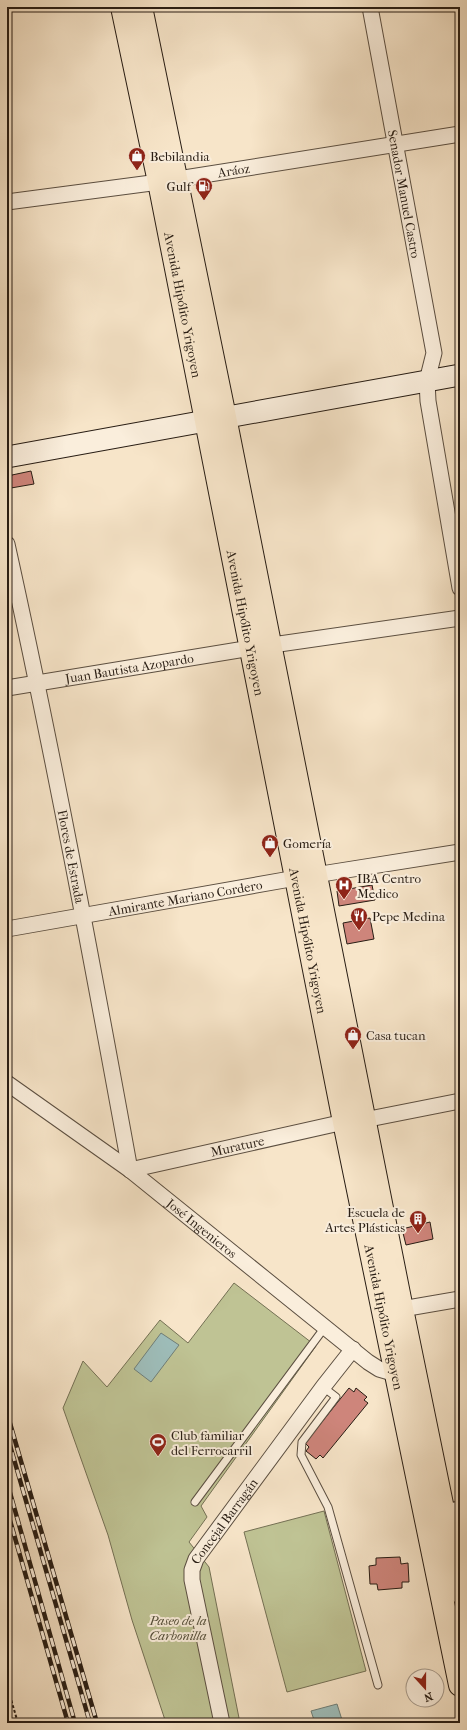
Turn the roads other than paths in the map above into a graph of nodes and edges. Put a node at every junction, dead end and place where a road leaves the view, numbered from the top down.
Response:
1 (122, 7) edge
2 (141, 7) edge
3 (370, 7) edge
4 (460, 134) edge
5 (395, 145) junction
6 (168, 180) junction
7 (7, 202) edge
8 (460, 375) edge
9 (427, 381) junction
10 (215, 419) junction
11 (7, 456) edge
12 (7, 544) edge
13 (460, 588) edge
14 (460, 618) edge
15 (261, 646) junction
16 (38, 683) junction
17 (7, 688) edge
18 (460, 852) edge
19 (306, 876) junction
20 (84, 916) junction
21 (7, 929) edge
22 (7, 1083) edge
23 (460, 1101) edge
24 (354, 1121) junction
25 (130, 1170) junction
26 (460, 1299) edge
27 (402, 1309) junction
28 (325, 1327) junction
29 (353, 1350) junction
30 (396, 1374) junction
31 (323, 1387) junction
32 (195, 1502) dead end
33 (443, 1515) edge
34 (460, 1592) edge
35 (460, 1685) edge
36 (378, 1686) dead end
37 (222, 1723) edge

1 - 6 main road, Avenida Hipólito Yrigoyen
2 - 6 main road, Avenida Hipólito Yrigoyen
3 - 5 street, Senador Manuel Castro
4 - 5 street, Aráoz
5 - 6 street, Aráoz
5 - 9 street, Senador Manuel Castro
6 - 7 street, Aráoz
6 - 10 main road, Avenida Hipólito Yrigoyen
8 - 9 main road
9 - 10 main road
9 - 13 street, Senador Manuel Castro
10 - 11 main road
10 - 15 main road, Avenida Hipólito Yrigoyen
12 - 16 street, Flores de Estrada
14 - 15 street, Juan Bautista Azopardo
15 - 16 street, Juan Bautista Azopardo
15 - 19 main road, Avenida Hipólito Yrigoyen
16 - 17 street, Juan Bautista Azopardo
16 - 20 street, Flores de Estrada
18 - 19 street, Almirante Mariano Cordero
19 - 20 street, Almirante Mariano Cordero
19 - 24 main road, Avenida Hipólito Yrigoyen
20 - 21 street, Almirante Mariano Cordero
20 - 25 street, Flores de Estrada
22 - 25 street, José Ingenieros
23 - 24 street, Murature
24 - 25 street, Murature
24 - 27 main road, Avenida Hipólito Yrigoyen
24 - 30 main road, Avenida Hipólito Yrigoyen
25 - 28 street, José Ingenieros
26 - 27 street
27 - 33 main road, Avenida Hipólito Yrigoyen
28 - 29 street, José Ingenieros
28 - 32 lane
29 - 30 street, José Ingenieros
29 - 31 street, Concejal Barragán
30 - 33 main road, Avenida Hipólito Yrigoyen
31 - 36 lane
31 - 37 street, Concejal Barragán
33 - 34 main road, Avenida Hipólito Yrigoyen
33 - 35 main road, Avenida Hipólito Yrigoyen

